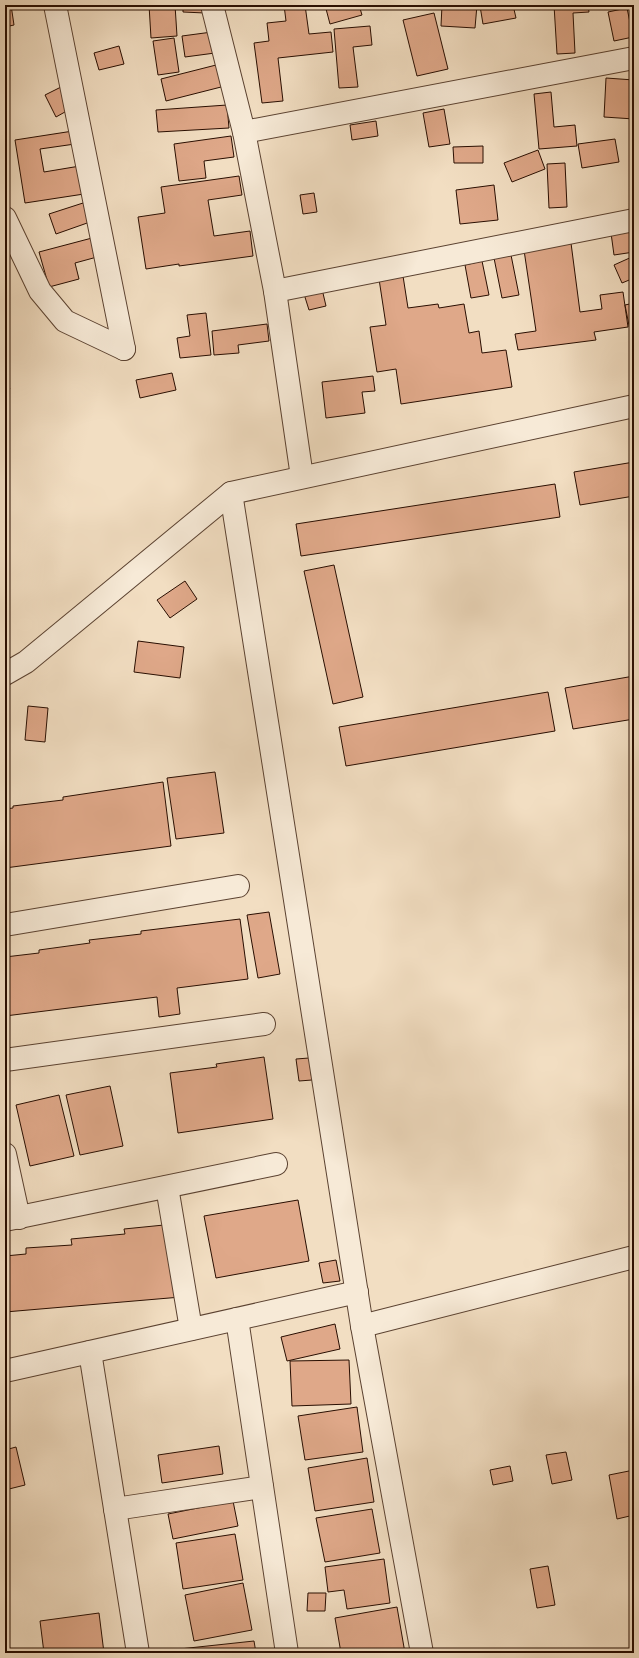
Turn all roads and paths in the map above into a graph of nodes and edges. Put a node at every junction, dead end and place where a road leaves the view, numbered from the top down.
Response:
1 (55, 5) edge
2 (212, 5) edge
3 (634, 58) edge
4 (244, 132) junction
5 (5, 218) edge
6 (634, 220) edge
7 (276, 291) junction
8 (634, 406) edge
9 (302, 477) junction
10 (231, 493) junction
11 (5, 674) edge
12 (238, 886) dead end
13 (5, 925) edge
14 (264, 1024) dead end
15 (5, 1060) edge
16 (5, 1154) edge
17 (276, 1164) dead end
18 (167, 1187) junction
19 (12, 1219) edge
20 (634, 1257) edge
21 (357, 1292) junction
22 (237, 1319) junction
23 (362, 1326) junction
24 (191, 1329) junction
25 (90, 1352) junction
26 (5, 1371) edge
27 (262, 1487) junction
28 (115, 1509) junction
29 (138, 1653) edge
30 (287, 1653) edge
31 (422, 1653) edge

1 - 5 street
2 - 4 street
3 - 4 street
4 - 7 street
6 - 7 street
7 - 9 street
8 - 9 street
9 - 10 street
10 - 11 street
10 - 21 street
12 - 13 street
14 - 15 street
16 - 19 street
17 - 18 street
18 - 19 street
18 - 24 street
20 - 23 street
21 - 22 street
21 - 23 street
22 - 24 street
22 - 27 street
23 - 31 street
24 - 25 street
25 - 26 street
25 - 28 street
27 - 28 street
27 - 30 street
28 - 29 street

